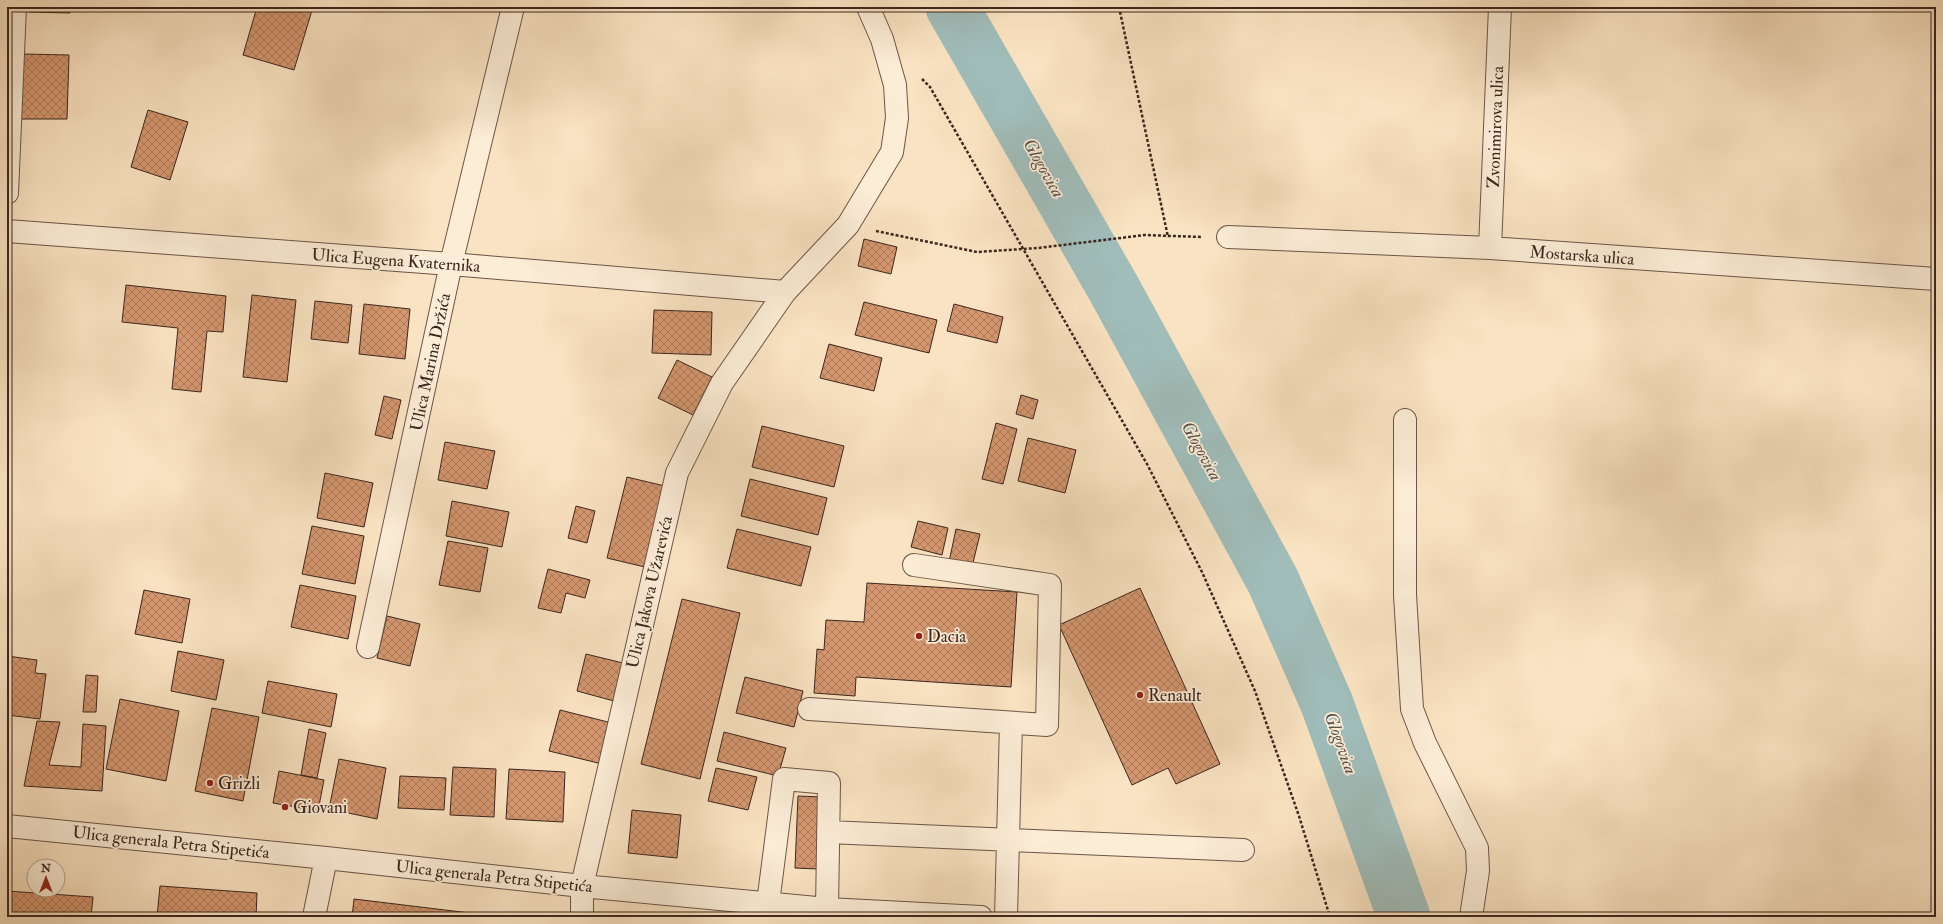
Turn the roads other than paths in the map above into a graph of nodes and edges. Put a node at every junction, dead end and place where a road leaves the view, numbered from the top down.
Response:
1 (15, 7) edge
2 (513, 7) edge
3 (868, 7) edge
4 (1500, 7) edge
5 (7, 193) edge
6 (7, 231) edge
7 (1228, 237) road end
8 (1490, 248) junction
9 (452, 264) junction
10 (1936, 279) edge
11 (785, 292) junction
12 (1405, 420) dead end
13 (914, 564) dead end
14 (368, 648) dead end
15 (809, 710) dead end
16 (1011, 723) junction
17 (7, 826) edge
18 (828, 832) junction
19 (1007, 840) junction
20 (1243, 850) dead end
21 (326, 858) junction
22 (582, 886) junction
23 (768, 903) junction
24 (827, 909) junction
25 (860, 914) edge
26 (314, 917) edge
27 (582, 917) edge
28 (981, 917) edge
29 (1006, 917) edge
30 (1471, 917) edge

1 - 5 street
2 - 9 street, Ulica Marina Držića
3 - 11 street, Ulica Jakova Užarevića
4 - 8 street, Zvonimirova ulica
6 - 9 street, Ulica Eugena Kvaternika
7 - 8 street, Mostarska ulica
8 - 10 street, Mostarska ulica
9 - 11 street, Ulica Eugena Kvaternika
9 - 14 street, Ulica Marina Držića
11 - 22 street, Ulica Jakova Užarevića
12 - 30 street
13 - 16 street
15 - 16 street
16 - 19 street
17 - 21 street, Ulica generala Petra Stipetića
18 - 19 street
18 - 23 street
18 - 24 street
19 - 20 street
19 - 29 street
21 - 22 street, Ulica generala Petra Stipetića
21 - 26 street
22 - 23 street, Ulica generala Petra Stipetića
22 - 27 street, Ulica Jakova Užarevića
23 - 24 street, Ulica generala Petra Stipetića
24 - 25 street, Ulica generala Petra Stipetića
25 - 28 street, Ulica generala Petra Stipetića

